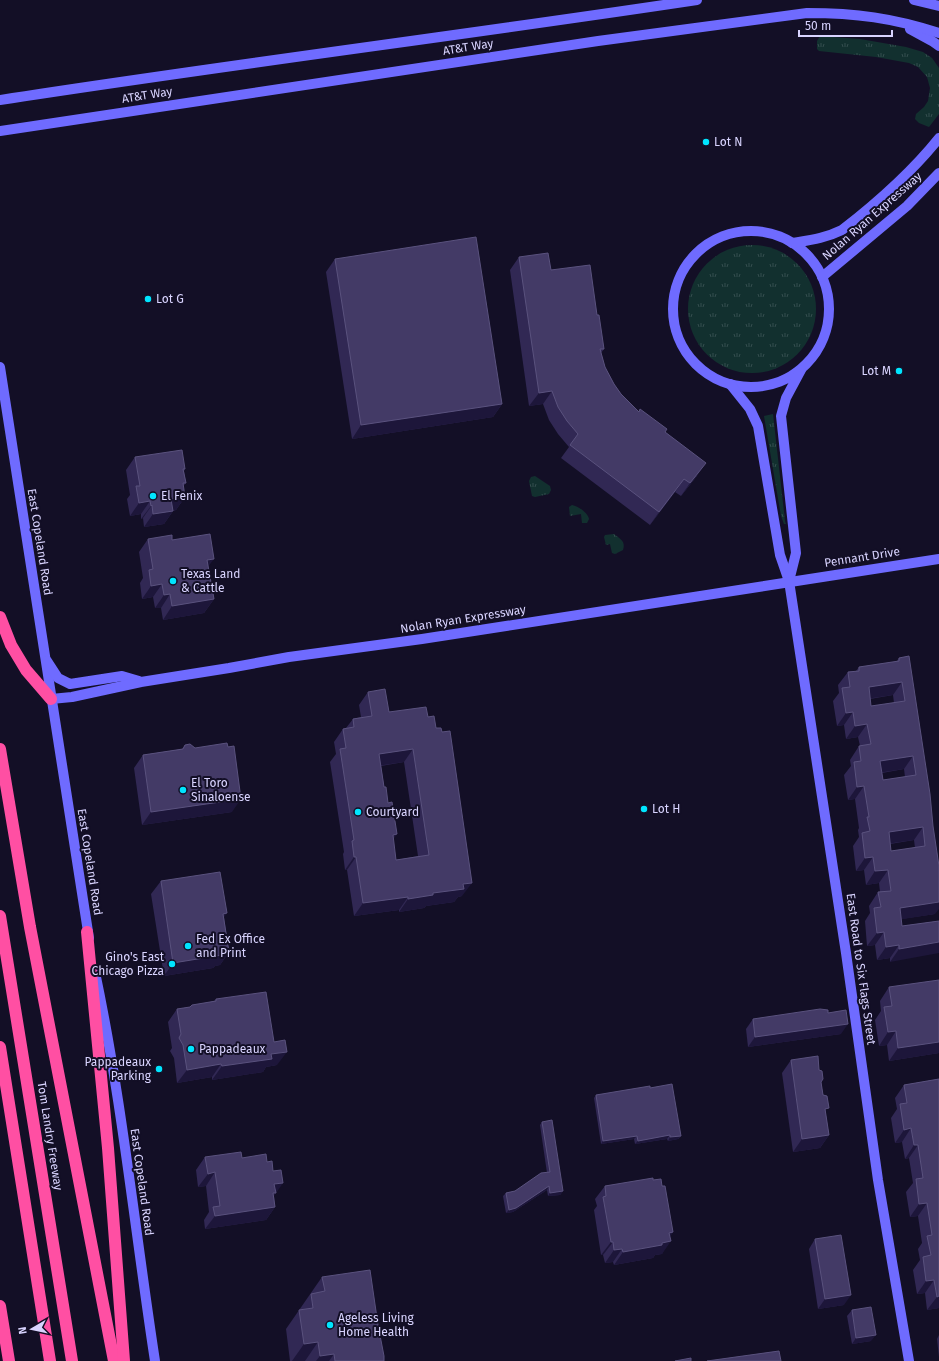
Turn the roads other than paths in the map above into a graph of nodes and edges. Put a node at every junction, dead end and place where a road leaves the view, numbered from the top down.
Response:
1 (697, 0) edge
2 (914, 0) edge
3 (939, 6) edge
4 (892, 20) junction
5 (939, 33) edge
6 (939, 46) edge
7 (0, 100) edge
8 (0, 130) edge
9 (939, 138) edge
10 (939, 174) edge
11 (792, 243) junction
12 (822, 277) junction
13 (0, 367) edge
14 (802, 369) junction
15 (730, 384) junction
16 (939, 559) edge
17 (789, 581) junction
18 (0, 618) edge
19 (45, 658) junction
20 (141, 682) junction
21 (51, 699) junction
22 (0, 749) edge
23 (0, 916) edge
24 (87, 932) junction
25 (0, 1047) edge
26 (0, 1306) edge
27 (9, 1361) edge
28 (50, 1361) edge
29 (72, 1361) edge
30 (114, 1361) edge
31 (124, 1361) edge
32 (155, 1361) edge
33 (910, 1361) edge

1 - 7 street, AT&T Way
2 - 3 street
4 - 5 street, AT&T Way
4 - 6 street
4 - 8 street, AT&T Way
9 - 11 street, Nolan Ryan Expressway
10 - 12 street, Nolan Ryan Expressway
11 - 12 street
11 - 15 street
12 - 14 street
13 - 19 street, East Copeland Road
14 - 15 street
14 - 17 street, East Road to Six Flags Street
15 - 17 street, East Road to Six Flags Street
16 - 17 street, Pennant Drive
17 - 20 street, Nolan Ryan Expressway
17 - 33 street, East Road to Six Flags Street
18 - 21 highway
19 - 20 street, Nolan Ryan Expressway
19 - 21 street, East Copeland Road
20 - 21 street, Nolan Ryan Expressway
21 - 24 street, East Copeland Road
22 - 30 highway
23 - 29 highway, Tom Landry Freeway
24 - 31 highway
24 - 32 street, East Copeland Road
25 - 28 highway
26 - 27 highway

